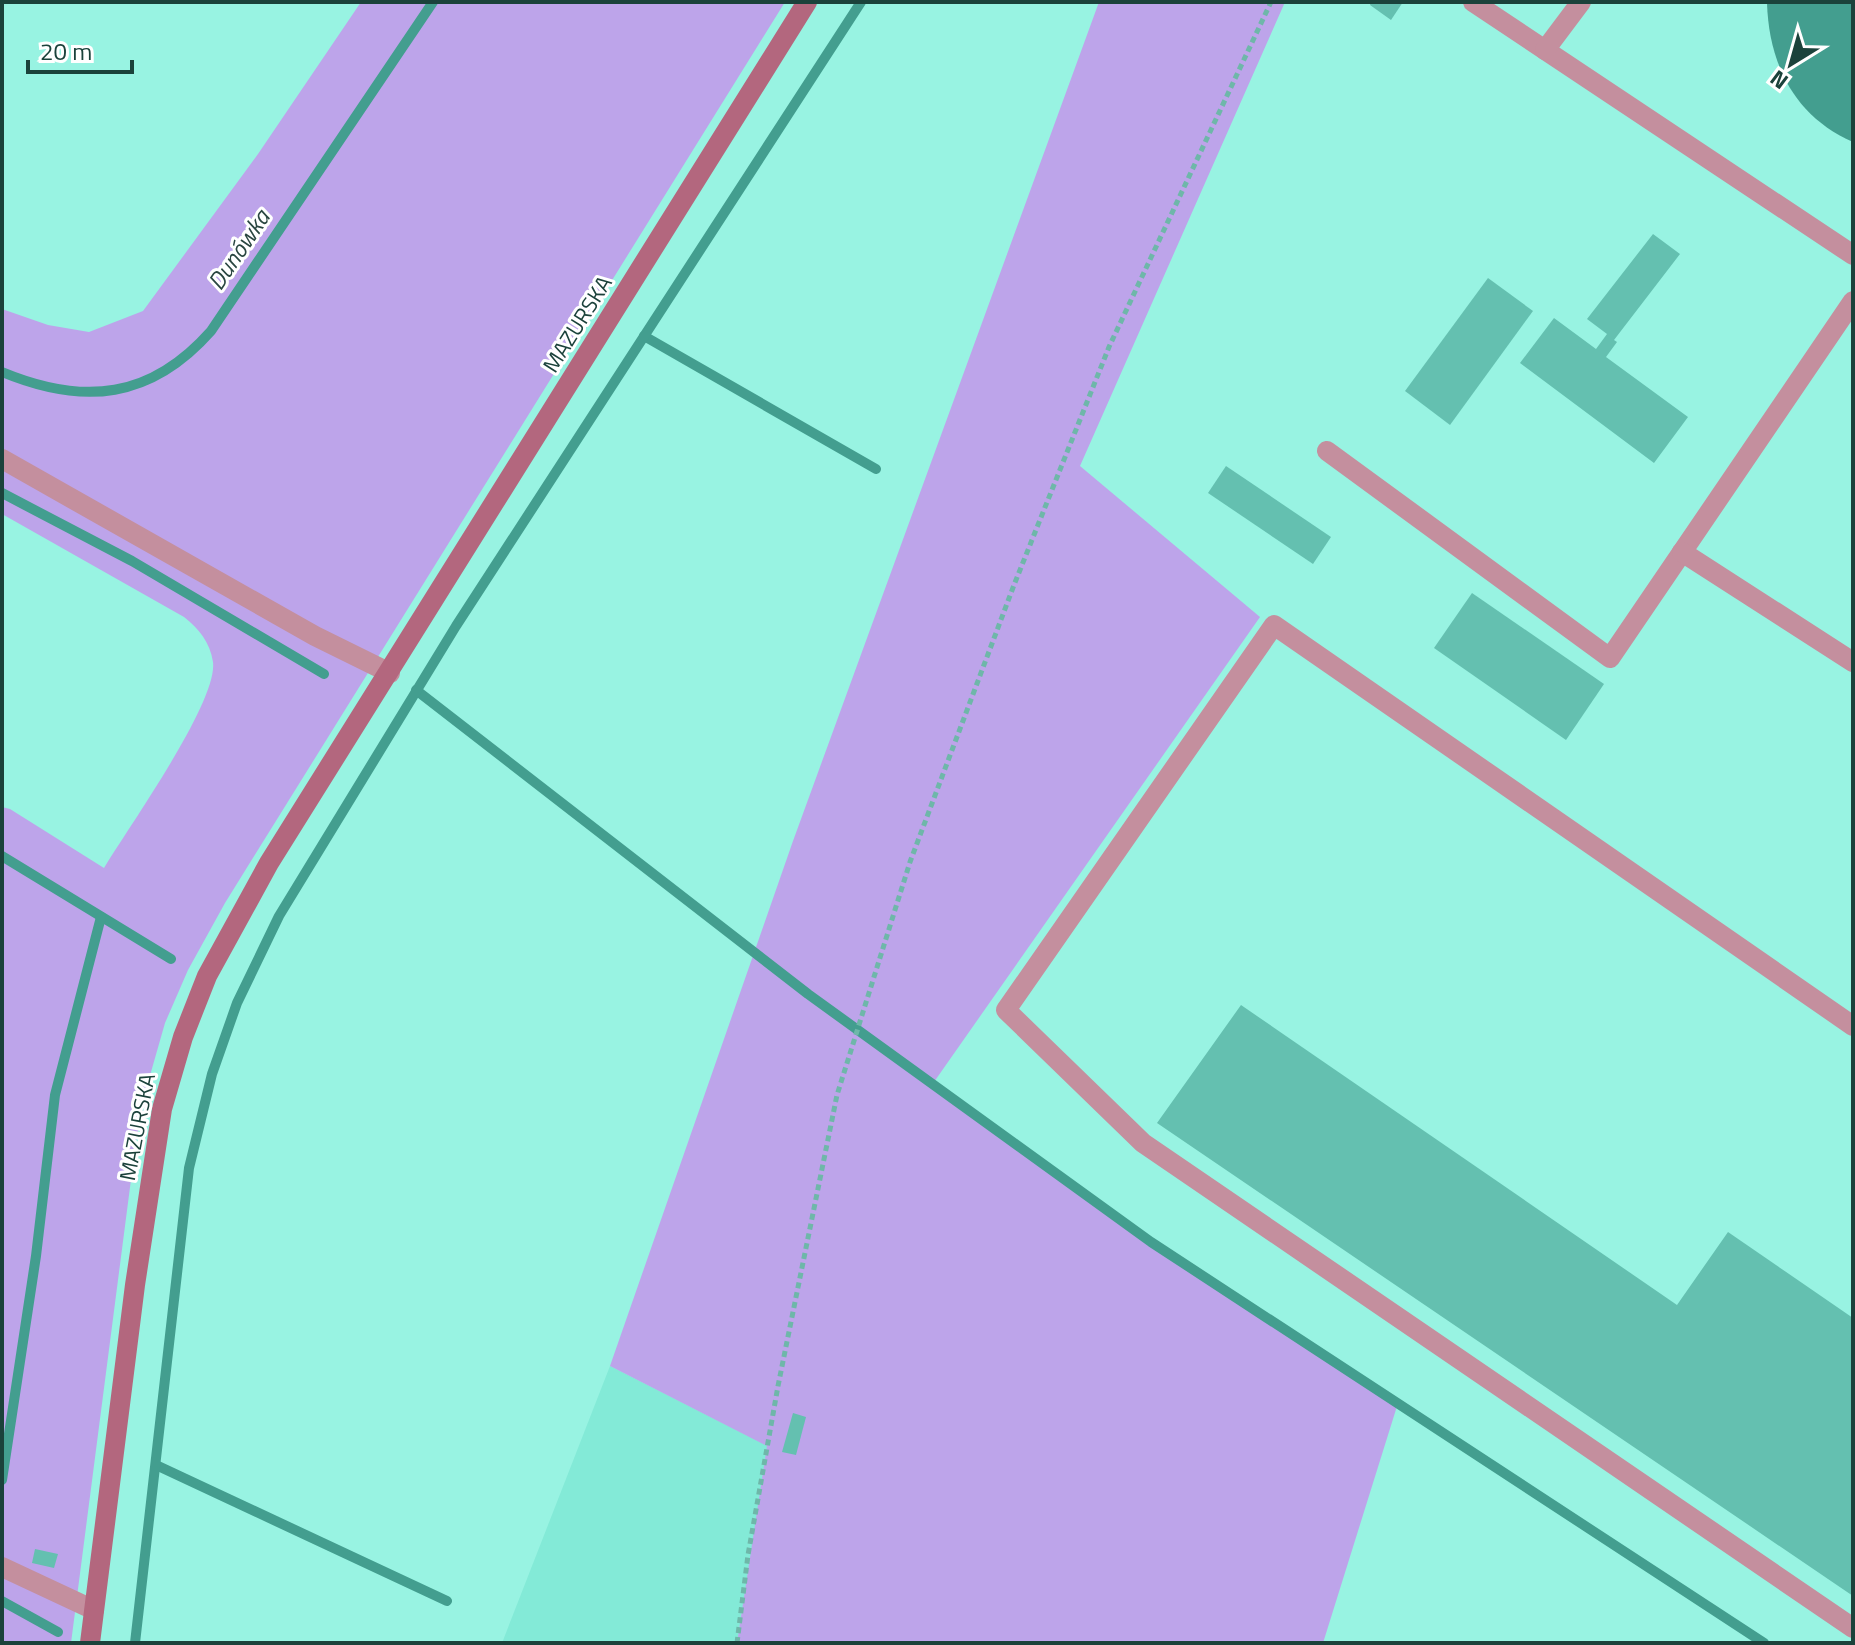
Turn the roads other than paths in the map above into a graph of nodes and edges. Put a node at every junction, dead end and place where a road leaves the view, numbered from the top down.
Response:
1 (807, 2) edge
2 (1473, 2) edge
3 (1581, 2) edge
4 (1545, 50) junction
5 (1853, 255) edge
6 (1853, 301) edge
7 (1327, 451) dead end
8 (2, 459) edge
9 (1682, 552) junction
10 (1853, 662) edge
11 (390, 673) junction
12 (1853, 1026) edge
13 (2, 1567) edge
14 (94, 1610) junction
15 (1853, 1628) edge
16 (90, 1643) edge

1 - 11 main road, MAZURSKA
2 - 4 lane
3 - 4 lane
4 - 5 lane
6 - 9 lane
7 - 9 lane
8 - 11 lane
9 - 10 lane
11 - 14 main road, MAZURSKA
12 - 15 lane
13 - 14 lane
14 - 16 main road, MAZURSKA

